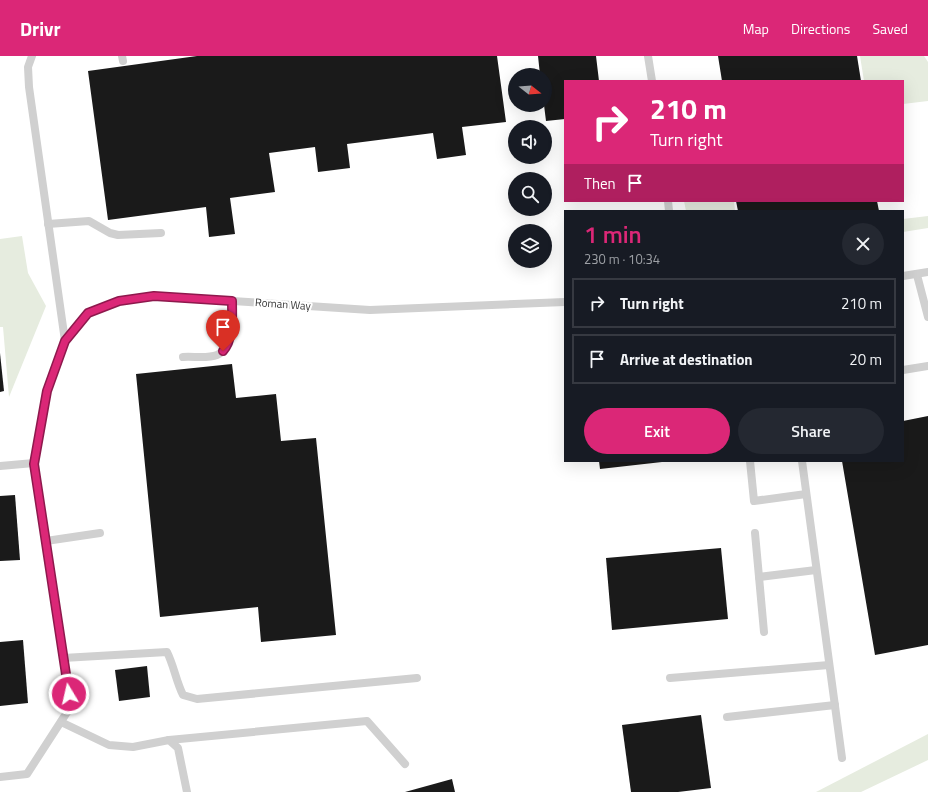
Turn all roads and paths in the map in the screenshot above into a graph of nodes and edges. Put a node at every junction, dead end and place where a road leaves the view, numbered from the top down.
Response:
1 (32, 56) edge
2 (648, 56) edge
3 (652, 80) edge
4 (48, 224) junction
5 (161, 233) dead end
6 (928, 272) edge
7 (917, 275) junction
8 (904, 276) edge
9 (232, 301) junction
10 (564, 302) edge
11 (928, 317) edge
12 (65, 341) junction
13 (183, 357) dead end
14 (928, 366) edge
15 (904, 370) edge
16 (750, 462) edge
17 (802, 462) edge
18 (34, 464) junction
19 (0, 466) edge
20 (806, 494) junction
21 (100, 533) dead end
22 (755, 533) dead end
23 (46, 541) junction
24 (816, 570) junction
25 (759, 577) junction
26 (764, 632) dead end
27 (63, 658) junction
28 (829, 665) junction
29 (417, 678) dead end
30 (670, 678) dead end
31 (834, 705) junction
32 (727, 717) dead end
33 (60, 722) junction
34 (169, 740) junction
35 (842, 758) dead end
36 (405, 764) dead end
37 (0, 777) edge
38 (187, 792) edge

1 - 4 lane
2 - 3 lane
4 - 5 lane
4 - 12 lane
6 - 7 lane
7 - 8 lane
7 - 11 lane
9 - 10 lane, Roman Way
9 - 12 lane, Roman Way
9 - 13 lane
12 - 18 lane, Roman Way
14 - 15 lane
16 - 20 lane
17 - 20 lane
18 - 19 lane
18 - 23 lane, Roman Way
20 - 24 lane
21 - 23 lane
22 - 25 lane
23 - 27 lane, Roman Way
24 - 25 lane
24 - 28 lane
25 - 26 lane
27 - 29 lane
27 - 33 lane, Roman Way
28 - 30 lane
28 - 31 lane
31 - 32 lane
31 - 35 lane
33 - 34 lane
33 - 37 lane, Roman Way
34 - 36 lane
34 - 38 lane

